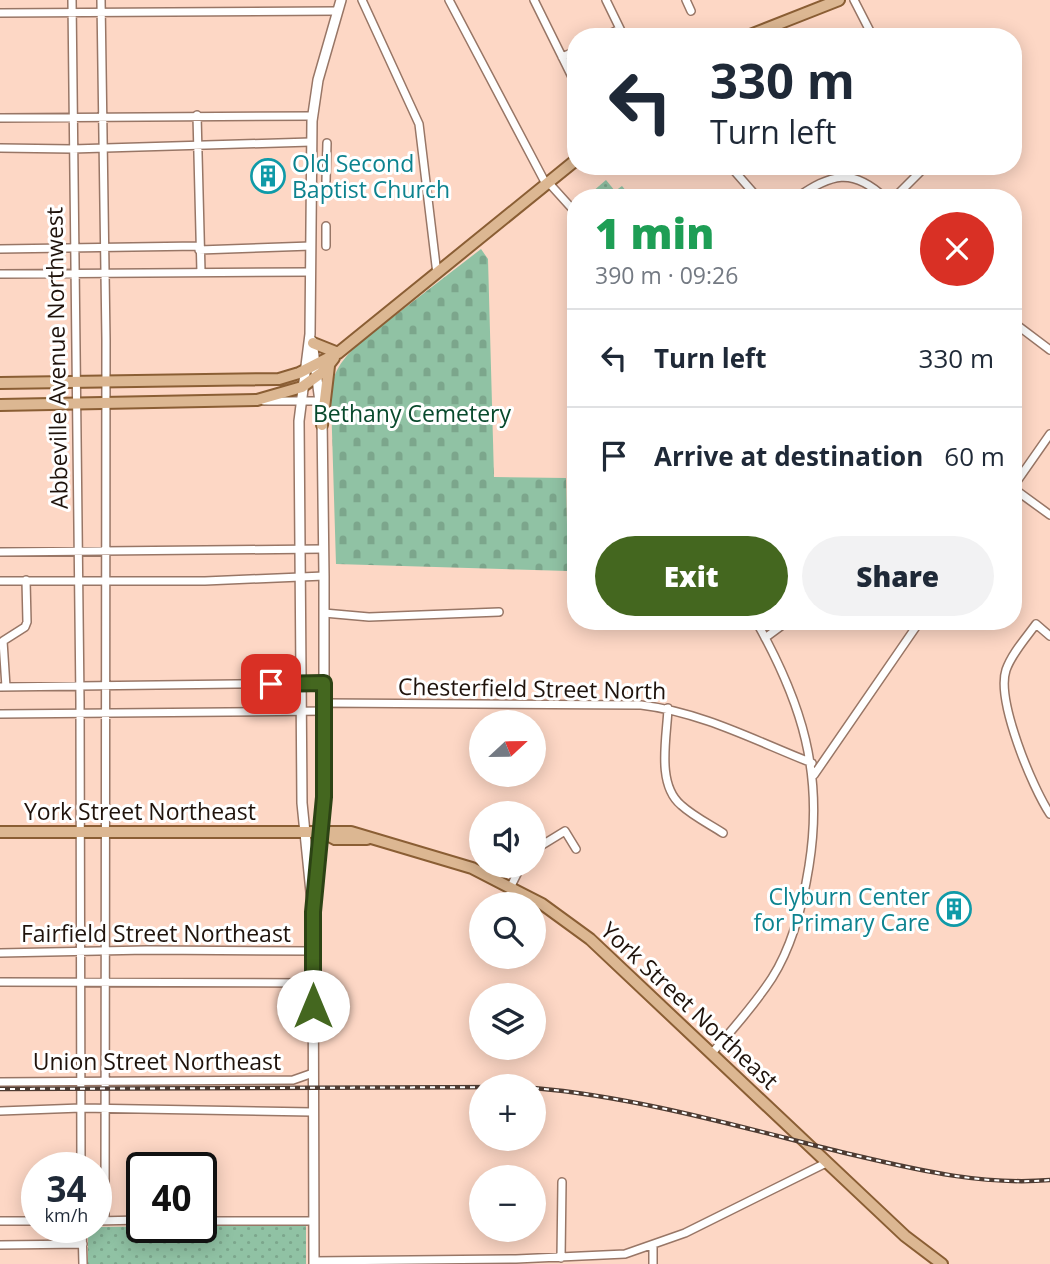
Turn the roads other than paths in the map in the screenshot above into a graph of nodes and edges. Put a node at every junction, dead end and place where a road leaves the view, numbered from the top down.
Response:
1 (72, 0) edge
2 (102, 0) edge
3 (341, 0) edge
4 (362, 0) edge
5 (449, 0) edge
6 (534, 0) edge
7 (606, 0) edge
8 (686, 0) edge
9 (839, 0) edge
10 (854, 0) edge
11 (338, 11) junction
12 (691, 11) dead end
13 (72, 12) junction
14 (102, 12) junction
15 (0, 13) edge
16 (620, 28) edge
17 (768, 28) edge
18 (868, 28) edge
19 (567, 55) edge
20 (562, 57) junction
21 (567, 67) edge
22 (197, 115) junction
23 (312, 116) junction
24 (101, 117) junction
25 (0, 118) edge
26 (72, 118) junction
27 (311, 142) junction
28 (327, 143) dead end
29 (198, 144) junction
30 (104, 147) junction
31 (0, 148) edge
32 (72, 149) junction
33 (326, 161) junction
34 (310, 162) junction
35 (567, 167) edge
36 (738, 175) edge
37 (917, 175) edge
38 (326, 181) dead end
39 (547, 183) junction
40 (750, 189) edge
41 (812, 189) edge
42 (874, 189) edge
43 (903, 189) edge
44 (567, 204) edge
45 (326, 226) dead end
46 (311, 243) junction
47 (105, 248) junction
48 (199, 248) junction
49 (0, 249) edge
50 (74, 249) junction
51 (201, 272) junction
52 (311, 272) junction
53 (0, 274) edge
54 (106, 274) junction
55 (437, 274) junction
56 (75, 275) junction
57 (1022, 329) edge
58 (311, 338) junction
59 (1050, 350) edge
60 (338, 354) junction
61 (329, 365) junction
62 (303, 371) junction
63 (315, 371) junction
64 (283, 378) junction
65 (77, 382) junction
66 (105, 382) junction
67 (0, 383) edge
68 (302, 387) junction
69 (284, 394) junction
70 (257, 400) junction
71 (300, 401) junction
72 (320, 401) junction
73 (75, 403) junction
74 (104, 403) junction
75 (0, 405) edge
76 (322, 425) junction
77 (1050, 434) edge
78 (1022, 475) edge
79 (1022, 495) edge
80 (1050, 516) edge
81 (323, 549) junction
82 (300, 550) junction
83 (0, 552) edge
84 (78, 552) junction
85 (105, 552) junction
86 (324, 576) junction
87 (301, 577) junction
88 (0, 580) edge
89 (26, 580) junction
90 (78, 580) junction
91 (105, 581) junction
92 (499, 611) dead end
93 (324, 614) junction
94 (761, 630) edge
95 (776, 630) edge
96 (914, 630) edge
97 (1050, 636) edge
98 (765, 638) junction
99 (302, 683) junction
100 (324, 683) junction
101 (106, 685) junction
102 (79, 686) junction
103 (3, 687) edge
104 (324, 707) junction
105 (668, 708) junction
106 (302, 712) junction
107 (0, 714) edge
108 (80, 715) junction
109 (106, 715) junction
110 (812, 763) junction
111 (814, 775) junction
112 (1050, 814) edge
113 (0, 832) edge
114 (79, 832) junction
115 (105, 832) junction
116 (305, 832) junction
117 (322, 832) junction
118 (723, 832) dead end
119 (546, 843) edge
120 (576, 849) dead end
121 (515, 878) edge
122 (511, 886) junction
123 (313, 912) junction
124 (80, 951) junction
125 (106, 951) junction
126 (313, 951) junction
127 (0, 953) edge
128 (0, 982) edge
129 (313, 983) junction
130 (81, 984) junction
131 (107, 984) junction
132 (712, 1053) junction
133 (313, 1073) junction
134 (107, 1081) junction
135 (0, 1082) edge
136 (81, 1082) junction
137 (81, 1108) junction
138 (107, 1109) junction
139 (0, 1111) edge
140 (313, 1112) junction
141 (81, 1152) edge
142 (106, 1152) edge
143 (827, 1163) junction
144 (562, 1182) dead end
145 (0, 1221) edge
146 (21, 1221) edge
147 (217, 1221) edge
148 (314, 1221) junction
149 (83, 1244) joint
150 (0, 1245) edge
151 (653, 1246) junction
152 (561, 1258) junction
153 (314, 1262) edge
154 (490, 1262) edge
155 (83, 1264) edge
156 (653, 1264) edge
157 (942, 1264) edge

1 - 13 street, Abbeville Avenue Northwest
2 - 14 street, Abbeville Avenue Northwest
3 - 11 street
4 - 55 street
5 - 39 street
6 - 20 street
7 - 16 street
8 - 12 street
9 - 17 main road
10 - 18 street
11 - 14 street
11 - 23 street
13 - 14 street
13 - 15 street
13 - 26 street, Abbeville Avenue Northwest
14 - 24 street, Abbeville Avenue Northwest
19 - 20 street
20 - 21 street
22 - 23 street
22 - 24 street
22 - 29 street
23 - 27 street
24 - 26 street
24 - 30 street, Abbeville Avenue Northwest
25 - 26 street
26 - 32 street, Abbeville Avenue Northwest
27 - 29 street
27 - 34 street
28 - 33 street
29 - 30 street
29 - 48 street
30 - 32 street
30 - 47 street, Abbeville Avenue Northwest
31 - 32 street
32 - 50 street, Abbeville Avenue Northwest
33 - 34 street
33 - 38 street
34 - 46 street
35 - 39 main road
36 - 40 street
37 - 43 street
39 - 44 street
39 - 55 main road
41 - 42 street
45 - 46 street
46 - 48 street
46 - 52 street
47 - 48 street
47 - 50 street
47 - 54 street, Abbeville Avenue Northwest
48 - 51 street
49 - 50 street
50 - 56 street, Abbeville Avenue Northwest
51 - 52 street
51 - 54 street
52 - 58 street
53 - 56 street
54 - 56 street
54 - 66 street, Abbeville Avenue Northwest
55 - 60 main road
56 - 65 street, Abbeville Avenue Northwest
57 - 59 street
58 - 60 main road
58 - 62 street
58 - 63 street
60 - 61 main road
60 - 63 main road
61 - 63 main road
61 - 76 main road
62 - 63 main road
62 - 64 main road
62 - 68 street
63 - 68 main road
63 - 72 street
64 - 66 main road
64 - 69 main road
65 - 66 main road
65 - 67 main road
65 - 73 street, Abbeville Avenue Northwest
66 - 74 street, Abbeville Avenue Northwest
68 - 69 main road
68 - 71 street
69 - 70 main road
70 - 71 street
70 - 74 main road
71 - 72 street
71 - 82 street
72 - 76 street
73 - 74 main road
73 - 75 main road
73 - 84 street, Abbeville Avenue Northwest
74 - 85 street, Abbeville Avenue Northwest
76 - 81 street
77 - 78 street
79 - 80 street
81 - 82 street
81 - 86 street
82 - 85 street
82 - 87 street
83 - 84 street
84 - 85 street
84 - 90 street, Abbeville Avenue Northwest
85 - 91 street, Abbeville Avenue Northwest
86 - 87 street
86 - 93 street
87 - 91 street
87 - 99 street
88 - 89 street
89 - 90 street
89 - 103 street
90 - 91 street
90 - 102 street, Abbeville Avenue Northwest
91 - 101 street, Abbeville Avenue Northwest
92 - 93 street
93 - 100 street
94 - 98 street
95 - 98 street
96 - 111 street
97 - 112 street
98 - 110 street
99 - 100 street
99 - 101 street
99 - 106 street
100 - 104 street
101 - 102 street
101 - 109 street, Abbeville Avenue Northwest
102 - 103 street
102 - 108 street, Abbeville Avenue Northwest
104 - 105 street, Chesterfield Street North
104 - 106 street, Chesterfield Street North
104 - 117 street
105 - 110 street, Chesterfield Street North
105 - 118 street
106 - 109 street, Chesterfield Street North
106 - 116 street
107 - 108 street, Chesterfield Street North
108 - 109 street, Chesterfield Street North
108 - 114 street, Abbeville Avenue Northwest
109 - 115 street, Abbeville Avenue Northwest
110 - 111 street
111 - 132 street
113 - 114 main road, York Street Northeast
114 - 115 main road, York Street Northeast
114 - 124 street, Abbeville Avenue Northwest
115 - 116 main road, York Street Northeast
115 - 125 street, Abbeville Avenue Northwest
116 - 117 main road, York Street Northeast
116 - 123 street
117 - 122 main road, York Street Northeast
117 - 123 street
119 - 120 street
121 - 122 street
122 - 132 main road, York Street Northeast
123 - 126 street
124 - 125 street, Fairfield Street Northeast
124 - 127 street, Fairfield Street Northeast
124 - 130 street, Abbeville Avenue Northwest
125 - 126 street, Fairfield Street Northeast
125 - 131 street, Abbeville Avenue Northwest
126 - 129 street
128 - 130 street
129 - 131 street
129 - 133 street
130 - 131 street
130 - 136 street, Abbeville Avenue Northwest
131 - 134 street, Abbeville Avenue Northwest
132 - 143 main road, York Street Northeast
133 - 134 street, Union Street Northeast
133 - 140 street
134 - 136 street, Union Street Northeast
134 - 138 street, Abbeville Avenue Northwest
135 - 136 street, Union Street Northeast
136 - 137 street, Abbeville Avenue Northwest
137 - 138 street, Union Street Northeast
137 - 139 street, Union Street Northeast
137 - 141 street, Abbeville Avenue Northwest
138 - 140 street, Union Street Northeast
138 - 142 street, Abbeville Avenue Northwest
140 - 148 street
143 - 151 street
143 - 157 main road, York Street Northeast
144 - 152 street
145 - 146 street
147 - 148 street
148 - 153 street
149 - 150 street
149 - 155 street
151 - 152 street
151 - 156 street
152 - 154 street
153 - 154 street

